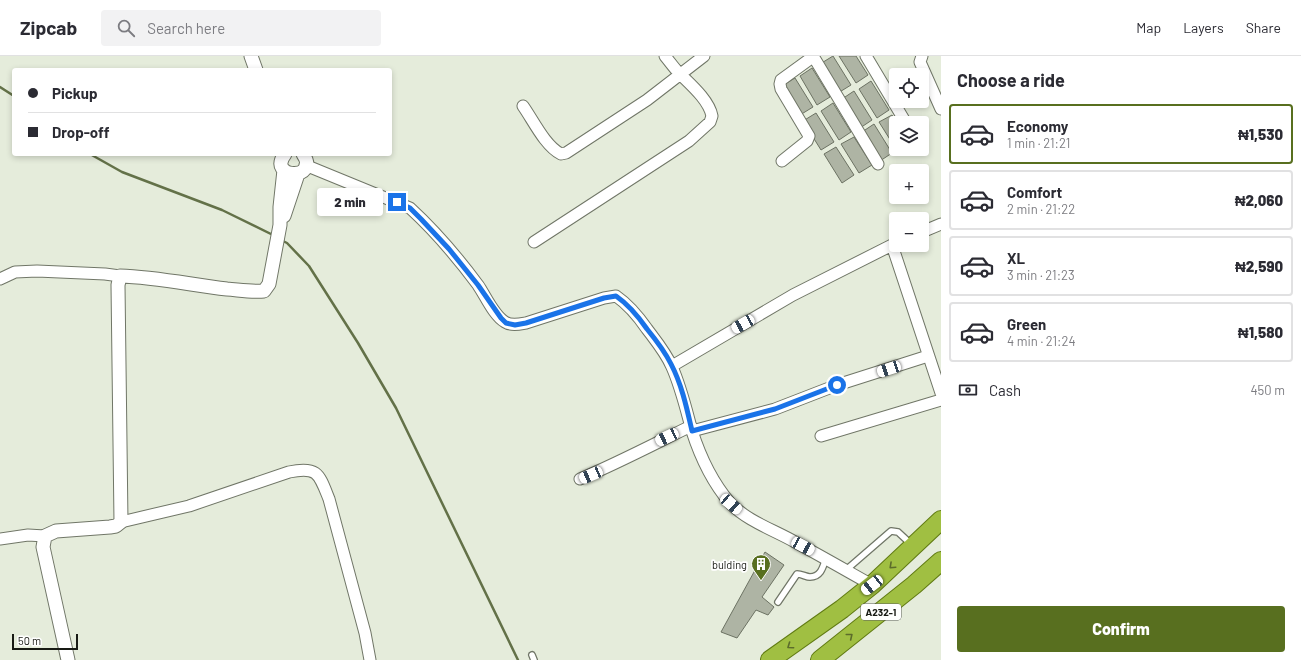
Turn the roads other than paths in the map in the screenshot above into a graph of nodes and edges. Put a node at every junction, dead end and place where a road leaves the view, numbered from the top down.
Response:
1 (251, 56) edge
2 (665, 56) edge
3 (704, 56) edge
4 (814, 56) edge
5 (866, 56) edge
6 (922, 56) edge
7 (255, 68) edge
8 (681, 75) junction
9 (523, 106) dead end
10 (941, 109) edge
11 (902, 116) edge
12 (284, 156) edge
13 (782, 161) dead end
14 (302, 164) edge
15 (878, 164) dead end
16 (284, 170) junction
17 (941, 224) edge
18 (280, 225) junction
19 (929, 229) edge
20 (534, 242) dead end
21 (889, 247) edge
22 (896, 252) edge
23 (120, 276) junction
24 (0, 279) edge
25 (928, 356) junction
26 (672, 366) junction
27 (941, 393) edge
28 (941, 400) edge
29 (692, 429) junction
30 (821, 436) dead end
31 (580, 479) dead end
32 (941, 520) edge
33 (121, 522) junction
34 (45, 536) junction
35 (0, 539) edge
36 (913, 546) junction
37 (826, 558) junction
38 (941, 561) edge
39 (846, 570) junction
40 (872, 585) junction
41 (778, 602) dead end
42 (68, 660) edge
43 (370, 660) edge
44 (770, 660) edge
45 (820, 660) edge

1 - 7 street
2 - 8 street
3 - 8 street
4 - 13 street
4 - 15 street
5 - 11 street
6 - 10 street
8 - 9 street
8 - 20 street
12 - 16 street
14 - 16 street
14 - 18 street
14 - 26 street
16 - 18 street
17 - 19 street
18 - 23 street
21 - 26 street
22 - 25 street
23 - 24 street
23 - 33 street
25 - 27 street
25 - 29 street
26 - 29 street
28 - 30 street
29 - 31 street
29 - 37 street
32 - 36 highway, A232-1
33 - 34 street
33 - 43 street
34 - 35 street
34 - 42 street
36 - 39 lane
36 -> 40 highway, A232-1
37 - 39 street
37 - 41 lane
45 -> 38 highway, A232-1
39 - 40 street
40 -> 44 highway, A232-1

